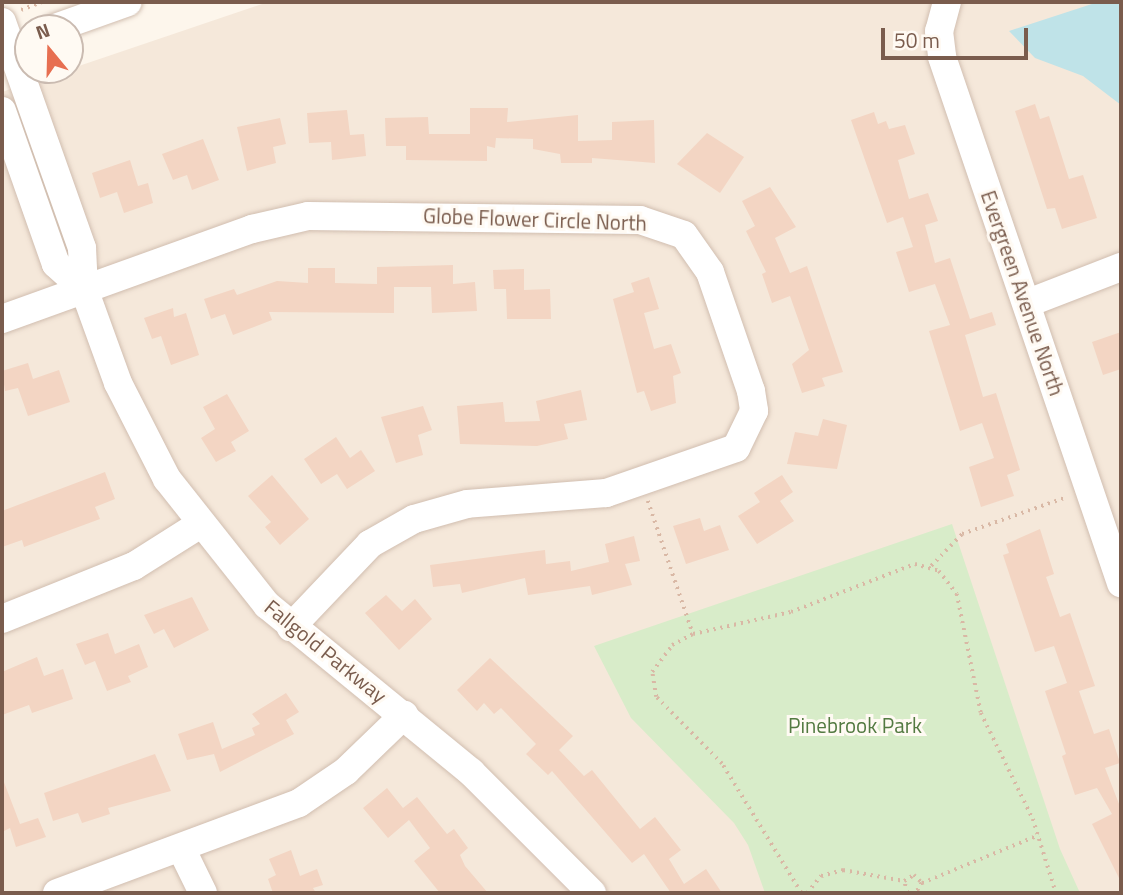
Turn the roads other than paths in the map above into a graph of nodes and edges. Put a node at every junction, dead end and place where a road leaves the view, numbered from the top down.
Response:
1 (128, 2) edge
2 (947, 2) edge
3 (84, 18) edge
4 (11, 33) edge
5 (2, 111) edge
6 (1121, 267) edge
7 (84, 289) junction
8 (1028, 303) junction
9 (2, 319) edge
10 (199, 525) junction
11 (1121, 583) edge
12 (2, 619) edge
13 (291, 627) junction
14 (404, 715) junction
15 (181, 848) junction
16 (57, 893) edge
17 (204, 893) edge
18 (592, 893) edge

1 - 3 street
2 - 8 street, Evergreen Avenue North
4 - 7 street, Fallgold Parkway
5 - 7 street, Fallgold Parkway
6 - 8 street
7 - 9 street, Globe Flower Circle North
7 - 10 street, Fallgold Parkway
7 - 13 street, Globe Flower Circle North
8 - 11 street, Evergreen Avenue North
10 - 12 street
10 - 13 street, Fallgold Parkway
13 - 14 street, Fallgold Parkway
14 - 15 street
14 - 18 street, Fallgold Parkway
15 - 16 street
15 - 17 street

